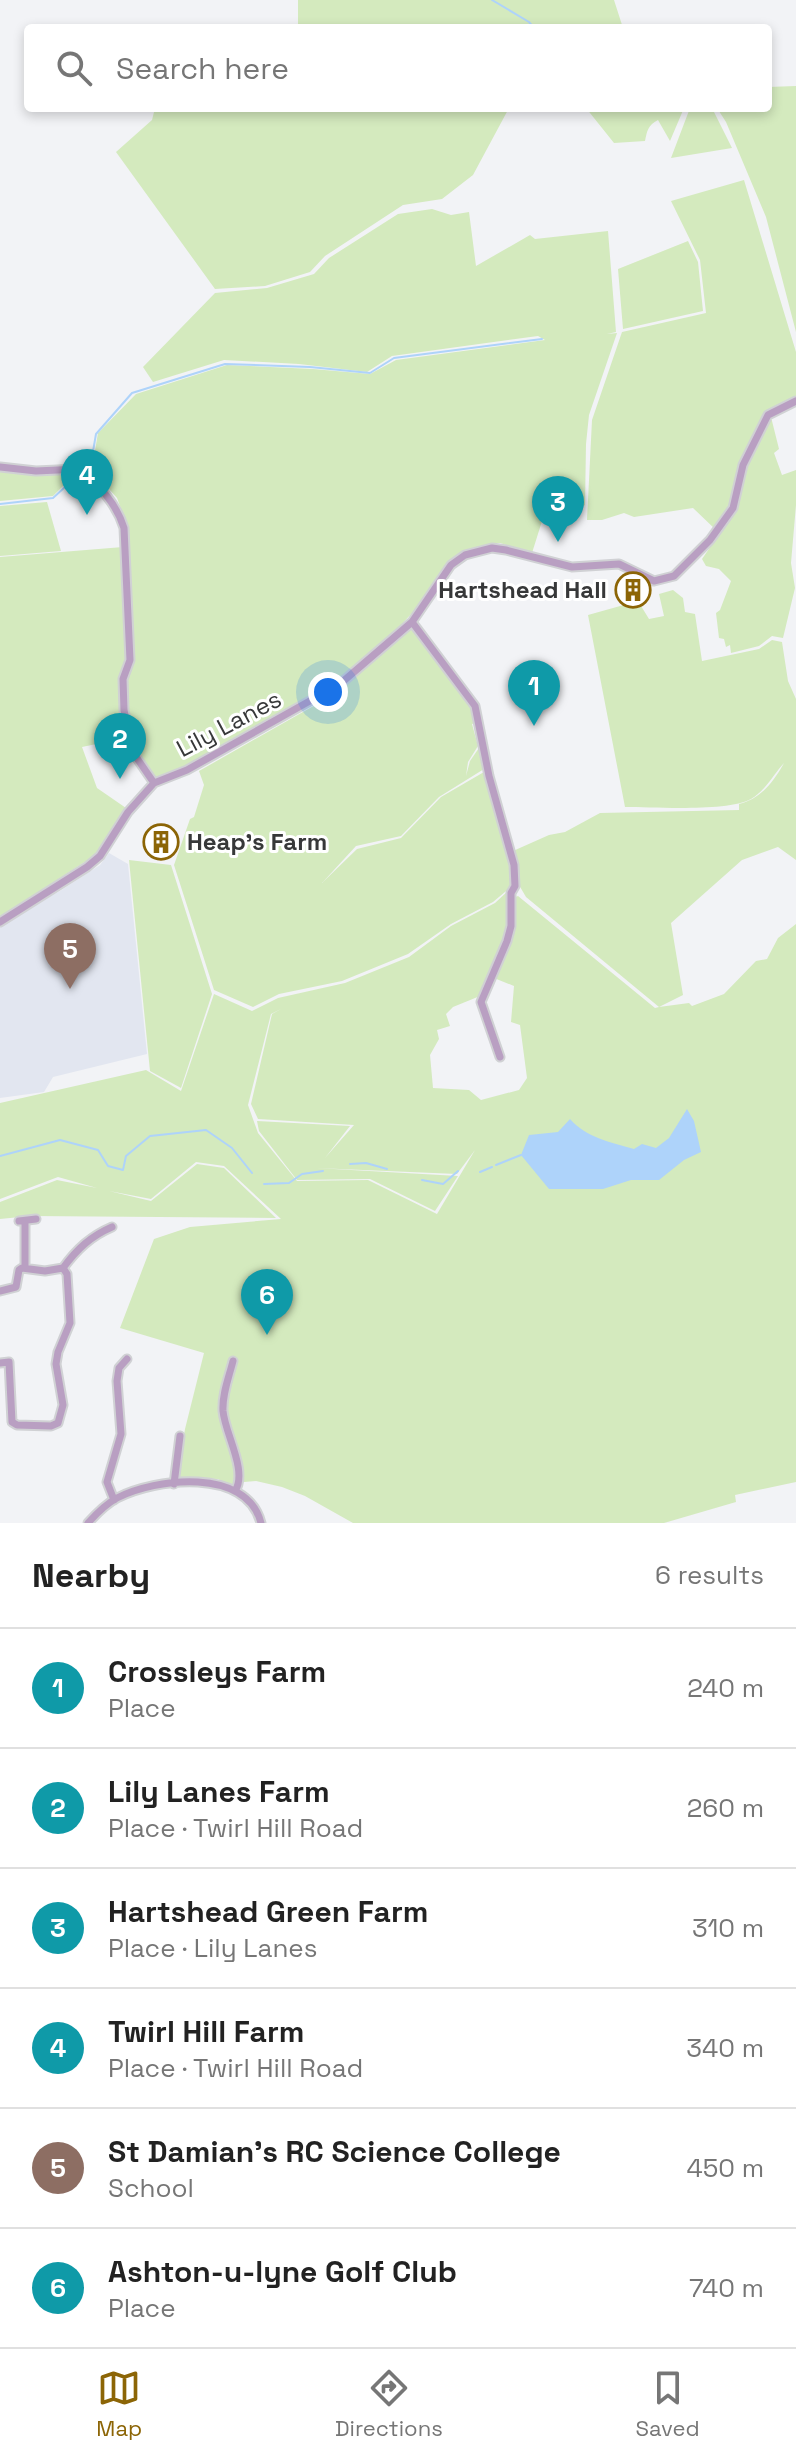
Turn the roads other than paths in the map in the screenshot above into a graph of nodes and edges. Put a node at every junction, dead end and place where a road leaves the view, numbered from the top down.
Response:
1 (796, 401) edge
2 (0, 467) edge
3 (118, 495) dead end
4 (109, 500) junction
5 (412, 622) junction
6 (154, 783) junction
7 (0, 922) edge
8 (500, 1057) dead end
9 (36, 1219) dead end
10 (112, 1227) dead end
11 (25, 1268) junction
12 (63, 1268) junction
13 (0, 1291) edge
14 (127, 1359) dead end
15 (233, 1361) dead end
16 (4, 1363) edge
17 (180, 1436) dead end
18 (174, 1484) junction
19 (235, 1491) junction
20 (111, 1502) junction
21 (93, 1521) edge
22 (261, 1523) edge

1 - 5 street, Lily Lanes
2 - 4 street
3 - 4 street
4 - 6 street
5 - 6 street, Lily Lanes
5 - 8 street
6 - 7 street, Lily Lanes
9 - 11 street
10 - 12 street
11 - 12 street
11 - 13 street
12 - 16 street
14 - 20 street
15 - 19 street
17 - 18 street
18 - 19 street
18 - 20 street
19 - 22 street
20 - 21 street

